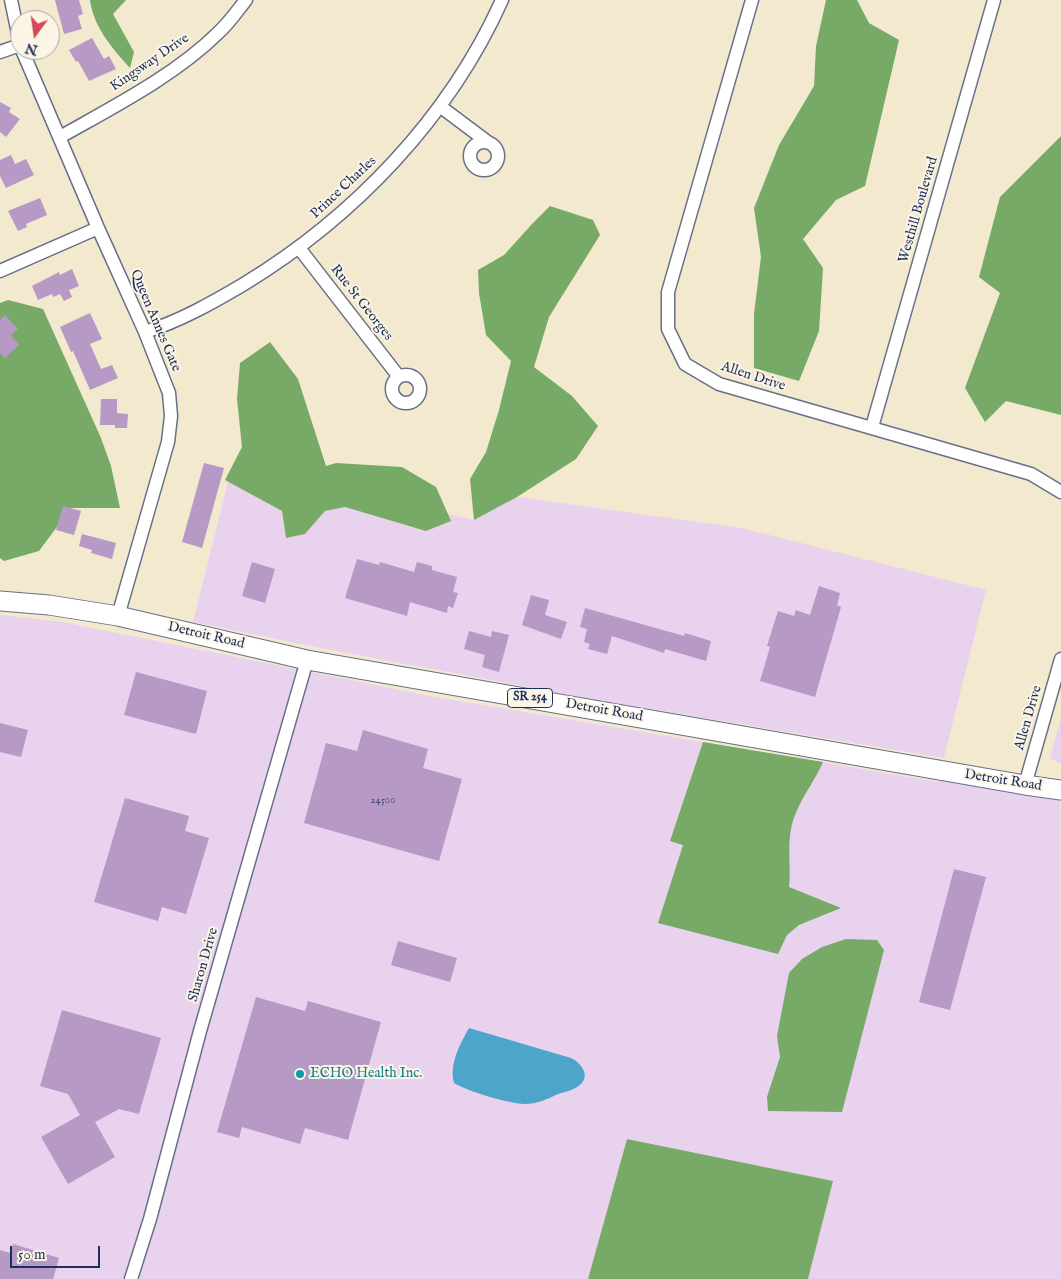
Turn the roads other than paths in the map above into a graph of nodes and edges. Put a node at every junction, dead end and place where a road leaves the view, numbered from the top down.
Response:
1 (246, 0) edge
2 (502, 0) edge
3 (752, 0) edge
4 (994, 0) edge
5 (26, 60) edge
6 (440, 107) junction
7 (60, 137) junction
8 (489, 143) dead end
9 (98, 228) junction
10 (299, 248) junction
11 (0, 271) edge
12 (145, 332) junction
13 (399, 377) dead end
14 (872, 427) junction
15 (1061, 492) edge
16 (0, 600) edge
17 (118, 616) junction
18 (1061, 659) edge
19 (307, 660) junction
20 (1025, 785) junction
21 (1061, 790) edge
22 (131, 1279) edge

1 - 7 street, Kingsway Drive
2 - 6 street, Prince Charles
3 - 14 street, Allen Drive
4 - 14 street, Westhill Boulevard
5 - 7 street, Queen Annes Gate
6 - 8 street
6 - 10 street, Prince Charles
7 - 9 street, Queen Annes Gate
9 - 11 street
9 - 12 street, Queen Annes Gate
10 - 12 street, Prince Charles
10 - 13 street, Rue St Georges
12 - 17 street, Queen Annes Gate
14 - 15 street, Allen Drive
16 - 17 main road, Detroit Road / SR 254
17 - 19 main road, Detroit Road / SR 254
18 - 20 street, Allen Drive
19 - 20 main road, Detroit Road / SR 254
19 - 22 street, Sharon Drive
20 - 21 main road, Detroit Road / SR 254

